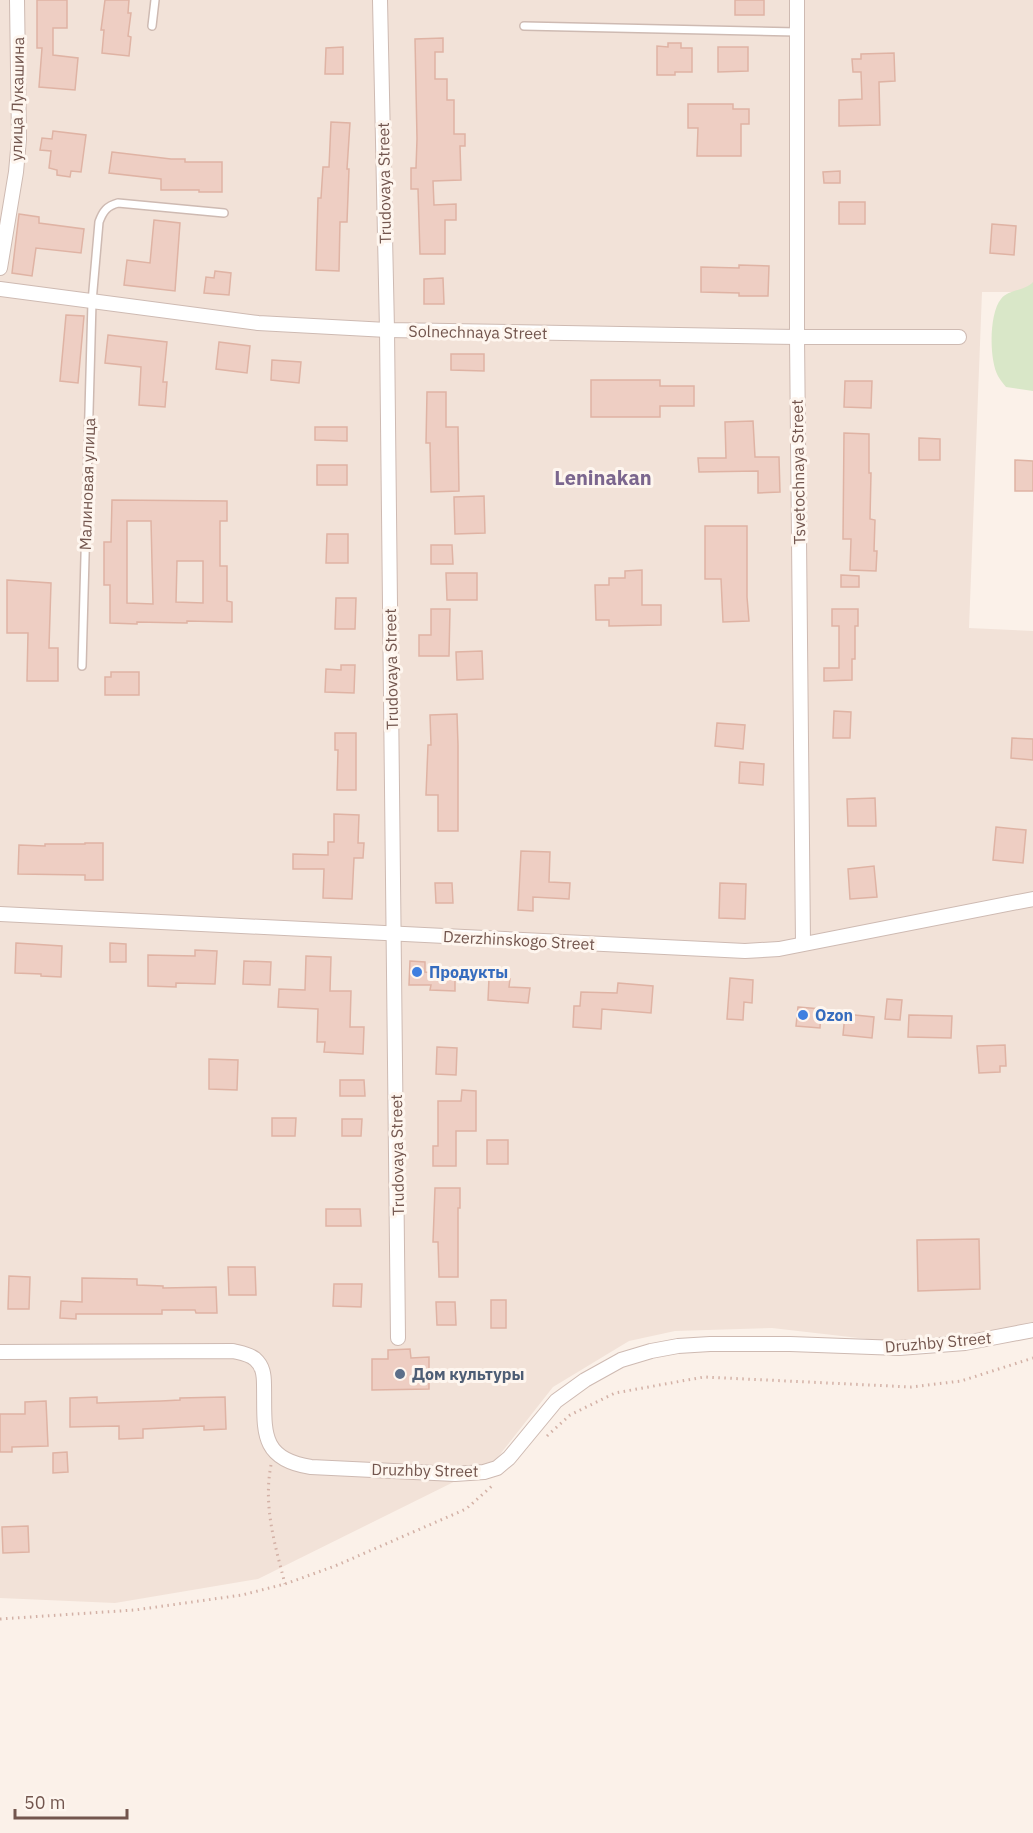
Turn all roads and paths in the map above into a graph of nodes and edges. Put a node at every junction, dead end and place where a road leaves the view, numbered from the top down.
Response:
1 (17, 0) edge
2 (155, 0) edge
3 (380, 0) edge
4 (797, 0) edge
5 (153, 26) dead end
6 (525, 26) dead end
7 (797, 32) junction
8 (224, 213) dead end
9 (0, 268) edge
10 (0, 289) edge
11 (93, 302) junction
12 (387, 330) junction
13 (797, 337) junction
14 (959, 338) dead end
15 (82, 666) dead end
16 (1033, 899) edge
17 (0, 914) edge
18 (394, 934) junction
19 (803, 943) junction
20 (1033, 1330) edge
21 (398, 1338) dead end
22 (0, 1353) edge
23 (1033, 1358) edge
24 (544, 1439) dead end
25 (273, 1451) junction
26 (501, 1478) dead end
27 (285, 1584) junction
28 (0, 1619) edge

1 - 9 street, улица Лукашина
2 - 5 lane
3 - 12 street, Trudovaya Street
4 - 7 street, Tsvetochnaya Street
6 - 7 lane
7 - 13 street, Tsvetochnaya Street
8 - 11 lane, Малиновая улица
10 - 11 street, Solnechnaya Street
11 - 12 street, Solnechnaya Street
11 - 15 lane, Малиновая улица
12 - 13 street, Solnechnaya Street
12 - 18 street, Trudovaya Street
13 - 14 street, Solnechnaya Street
13 - 19 street, Tsvetochnaya Street
16 - 19 street, Dzerzhinskogo Street
17 - 18 street, Dzerzhinskogo Street
18 - 19 street, Dzerzhinskogo Street
18 - 21 street, Trudovaya Street
20 - 25 street, Druzhby Street
22 - 25 street
23 - 24 path
25 - 27 path
26 - 27 path
27 - 28 path

